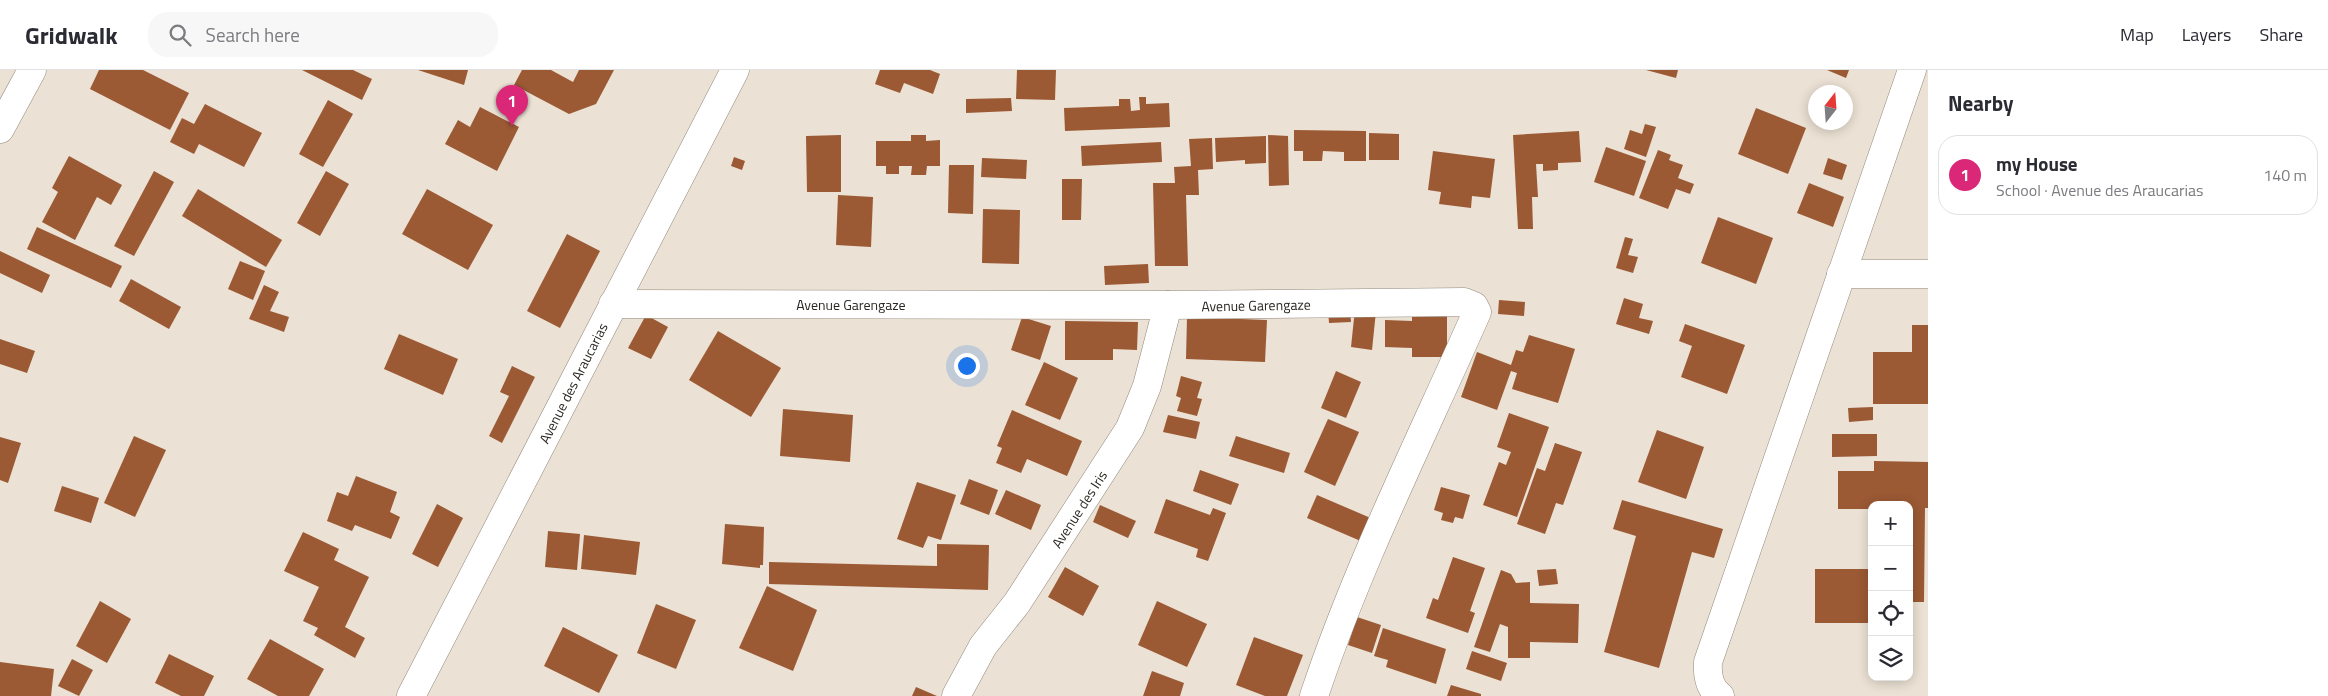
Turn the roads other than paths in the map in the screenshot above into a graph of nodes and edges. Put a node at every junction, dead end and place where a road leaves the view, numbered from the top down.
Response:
1 (32, 70) edge
2 (735, 70) edge
3 (1912, 70) edge
4 (0, 129) edge
5 (1841, 274) junction
6 (1928, 274) edge
7 (613, 304) junction
8 (1168, 306) junction
9 (411, 696) edge
10 (956, 696) edge
11 (1314, 696) edge
12 (1720, 696) edge

1 - 4 street
2 - 7 street, Avenue des Araucarias
3 - 5 street
5 - 6 street
5 - 12 street
7 - 8 street, Avenue Garengaze
7 - 9 street, Avenue des Araucarias
8 - 10 street, Avenue des Iris
8 - 11 street, Avenue Garengaze

